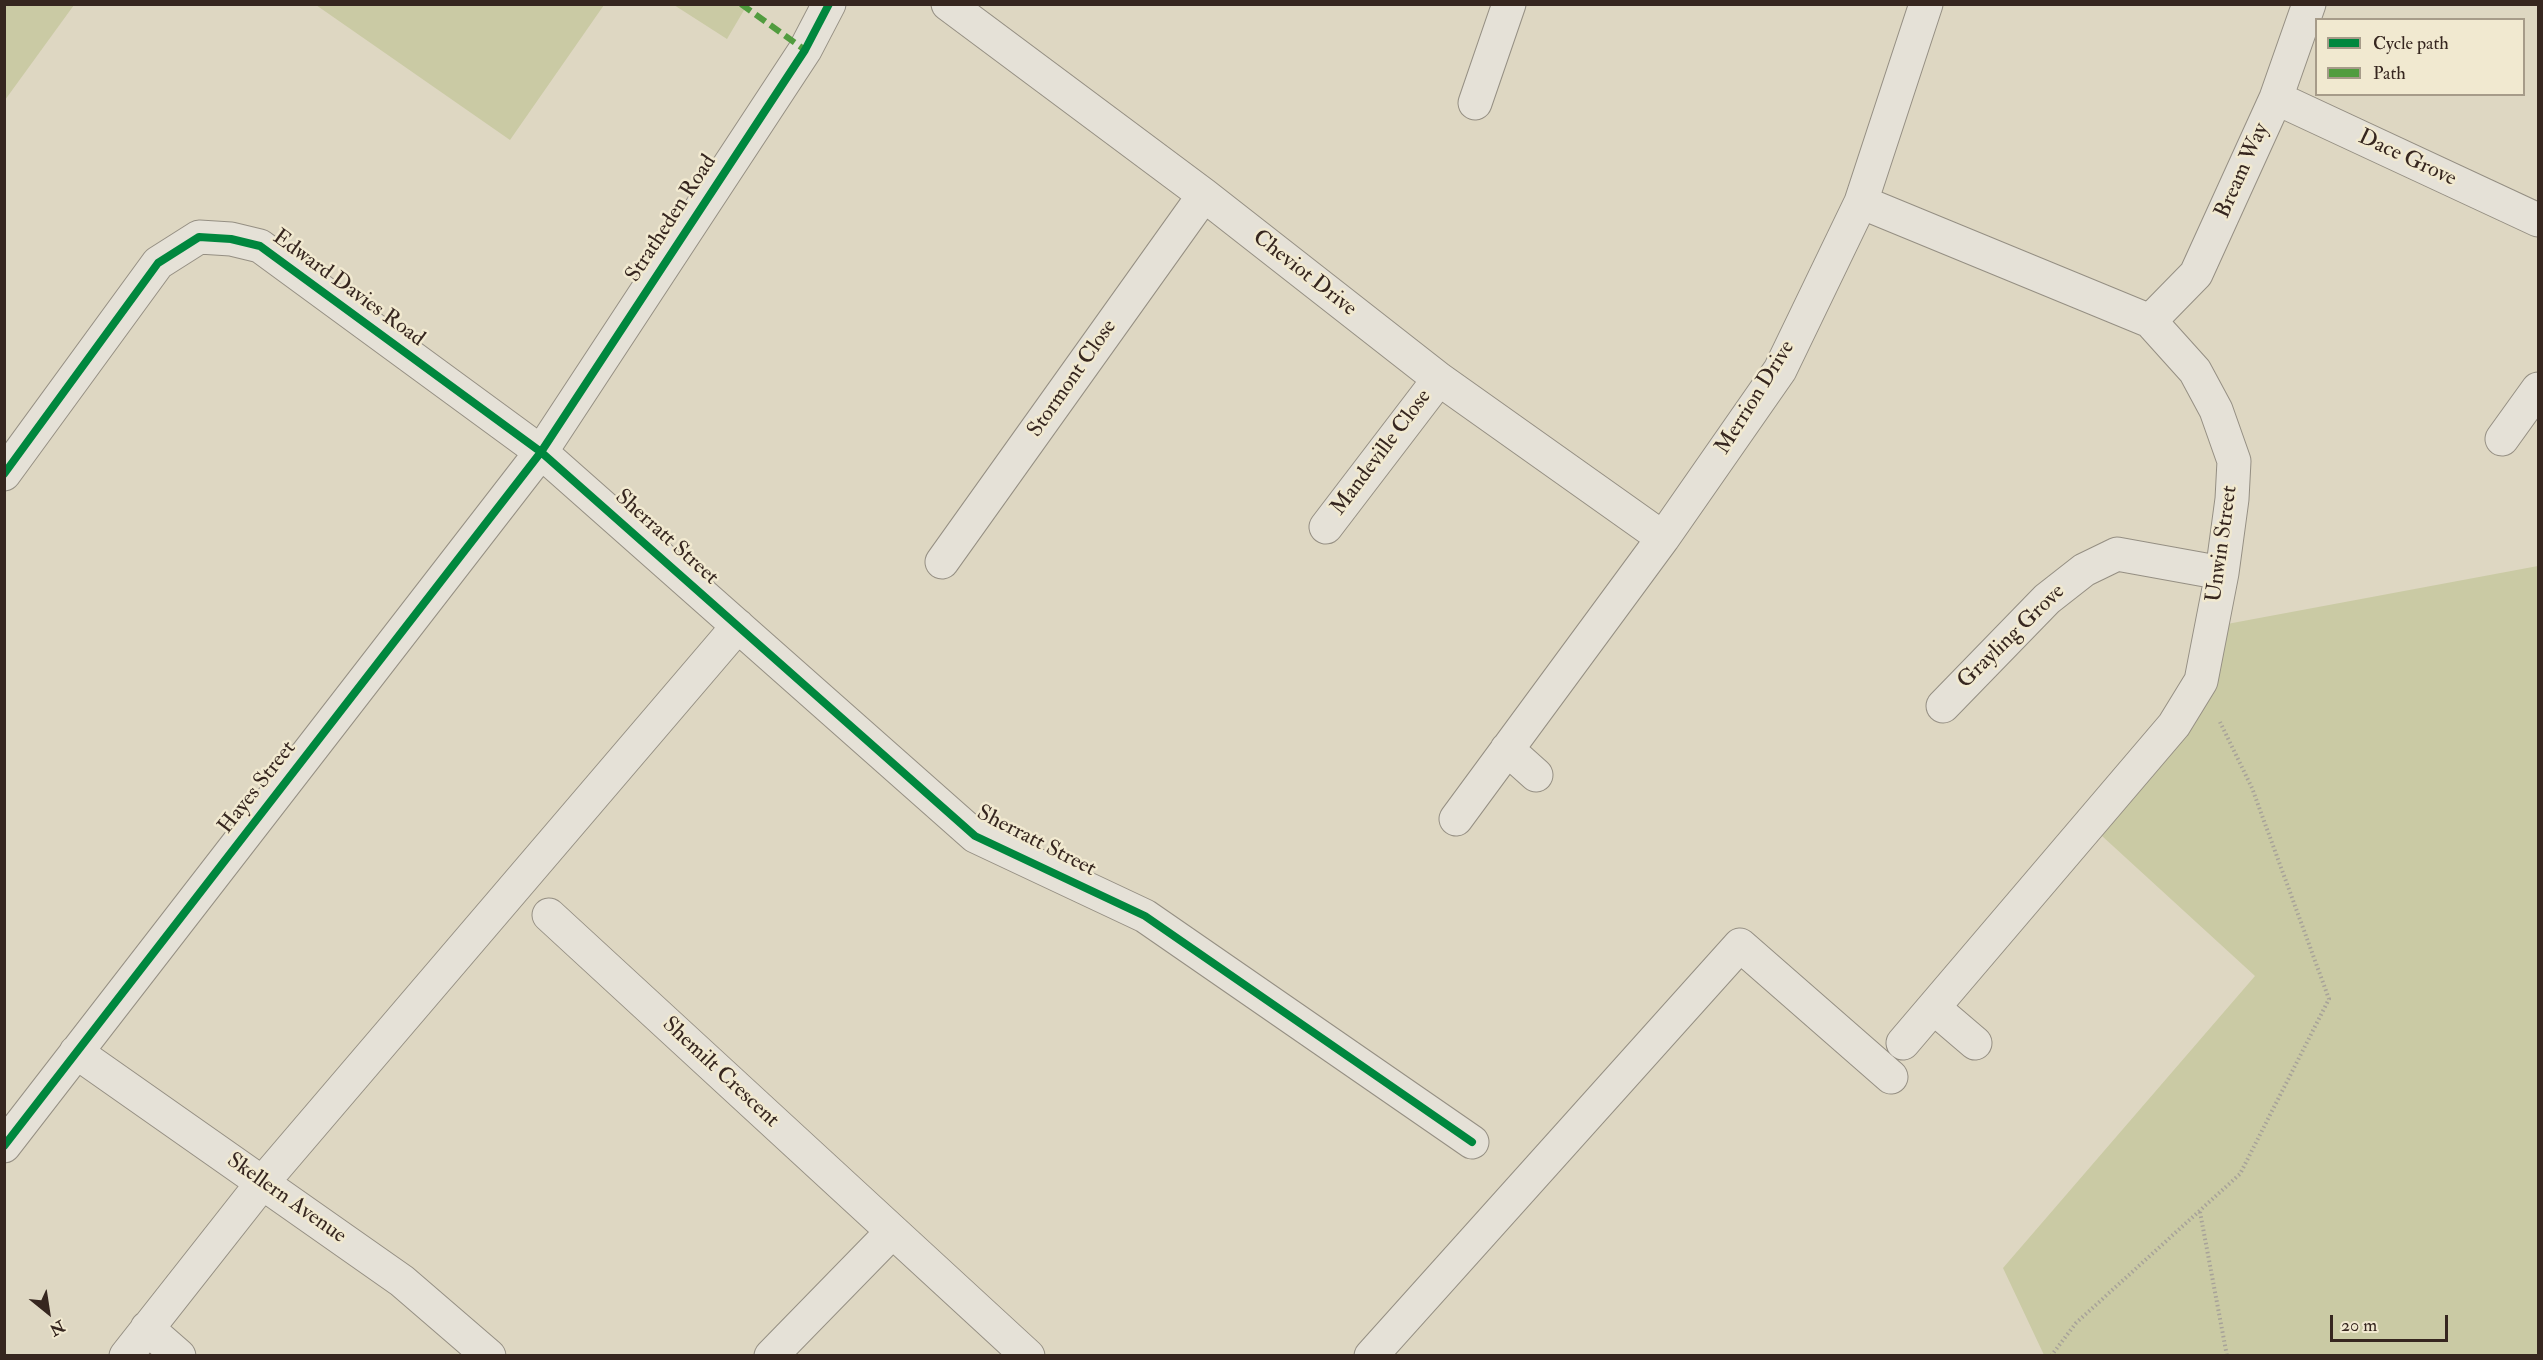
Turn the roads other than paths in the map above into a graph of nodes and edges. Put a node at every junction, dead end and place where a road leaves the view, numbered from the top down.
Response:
1 (829, 4) edge
2 (948, 4) edge
3 (1509, 4) edge
4 (1926, 4) edge
5 (2309, 4) edge
6 (2276, 98) junction
7 (1475, 103) dead end
8 (1204, 195) junction
9 (1861, 202) junction
10 (2538, 220) edge
11 (2150, 321) junction
12 (1439, 380) junction
13 (2538, 389) edge
14 (2502, 440) dead end
15 (541, 452) junction
16 (4, 474) edge
17 (1326, 527) dead end
18 (1663, 538) junction
19 (943, 565) dead end
20 (2222, 573) junction
21 (738, 626) junction
22 (1943, 706) dead end
23 (1507, 749) junction
24 (1536, 775) dead end
25 (1456, 819) dead end
26 (549, 915) dead end
27 (1934, 1008) junction
28 (1903, 1043) dead end
29 (1975, 1043) dead end
30 (76, 1052) junction
31 (1891, 1077) dead end
32 (1472, 1142) dead end
33 (4, 1146) edge
34 (263, 1182) junction
35 (892, 1232) junction
36 (147, 1328) junction
37 (126, 1356) edge
38 (179, 1356) edge
39 (489, 1356) edge
40 (771, 1356) edge
41 (1028, 1356) edge
42 (1371, 1356) edge

1 - 15 street, Stratheden Road
2 - 8 street, Cheviot Drive
3 - 7 street
4 - 9 street, Merrion Drive
5 - 6 street, Bream Way
6 - 10 street, Dace Grove
6 - 11 street, Bream Way
8 - 12 street, Cheviot Drive
8 - 19 street, Stormont Close
9 - 11 street, Unwin Street
9 - 18 street, Merrion Drive
11 - 20 street, Unwin Street
12 - 17 street, Mandeville Close
12 - 18 street, Cheviot Drive
13 - 14 street
15 - 16 street, Edward Davies Road
15 - 21 street, Sherratt Street
15 - 30 street, Hayes Street
18 - 23 street, Merrion Drive
20 - 22 street, Grayling Grove
20 - 27 street, Unwin Street
21 - 32 street, Sherratt Street
21 - 34 street
23 - 24 street
23 - 25 street, Merrion Drive
26 - 35 street, Shemilt Crescent
27 - 28 street, Unwin Street
27 - 29 street
30 - 33 street, Hayes Street
30 - 34 street, Skellern Avenue
31 - 42 street
34 - 36 street
34 - 39 street, Skellern Avenue
35 - 40 street
35 - 41 street, Shemilt Crescent
36 - 37 street
36 - 38 street

